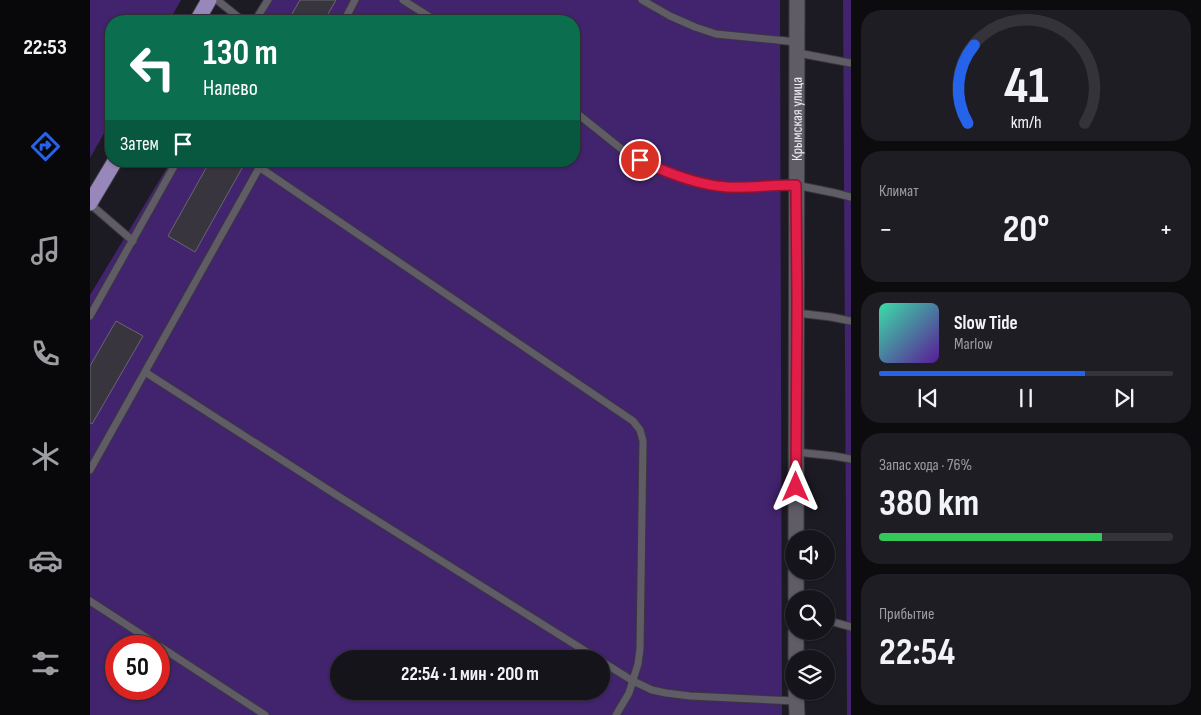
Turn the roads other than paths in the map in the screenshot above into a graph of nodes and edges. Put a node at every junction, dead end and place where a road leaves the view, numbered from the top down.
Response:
1 (209, 0) edge
2 (217, 0) edge
3 (268, 0) edge
4 (356, 0) edge
5 (403, 0) edge
6 (642, 0) edge
7 (797, 0) edge
8 (200, 15) edge
9 (236, 15) edge
10 (259, 15) edge
11 (347, 15) edge
12 (427, 15) edge
13 (798, 48) junction
14 (851, 63) edge
15 (580, 116) edge
16 (111, 167) edge
17 (175, 167) edge
18 (259, 167) edge
19 (265, 167) edge
20 (796, 185) junction
21 (851, 197) edge
22 (90, 204) edge
23 (133, 241) junction
24 (797, 313) junction
25 (90, 316) edge
26 (851, 322) edge
27 (145, 372) junction
28 (796, 452) junction
29 (851, 459) edge
30 (90, 470) edge
31 (796, 530) edge
32 (90, 601) edge
33 (835, 623) edge
34 (851, 627) edge
35 (584, 650) edge
36 (610, 666) edge
37 (633, 681) junction
38 (796, 702) edge
39 (265, 715) edge
40 (616, 715) edge

1 - 8 main road
2 - 9 lane
3 - 10 lane
4 - 11 lane
5 - 12 lane
6 - 13 lane
7 - 13 main road, Крымская улица
13 - 14 lane
13 - 20 main road, Крымская улица
15 - 20 lane
16 - 22 main road
17 - 23 lane
18 - 27 lane
19 - 37 lane
20 - 21 lane
20 - 24 main road, Крымская улица
22 - 23 lane
23 - 25 lane
24 - 26 lane
24 - 28 main road, Крымская улица
27 - 30 lane
27 - 35 lane
28 - 29 lane
28 - 31 main road, Крымская улица
32 - 39 lane
33 - 34 lane
36 - 37 lane
37 - 38 lane
37 - 40 lane

